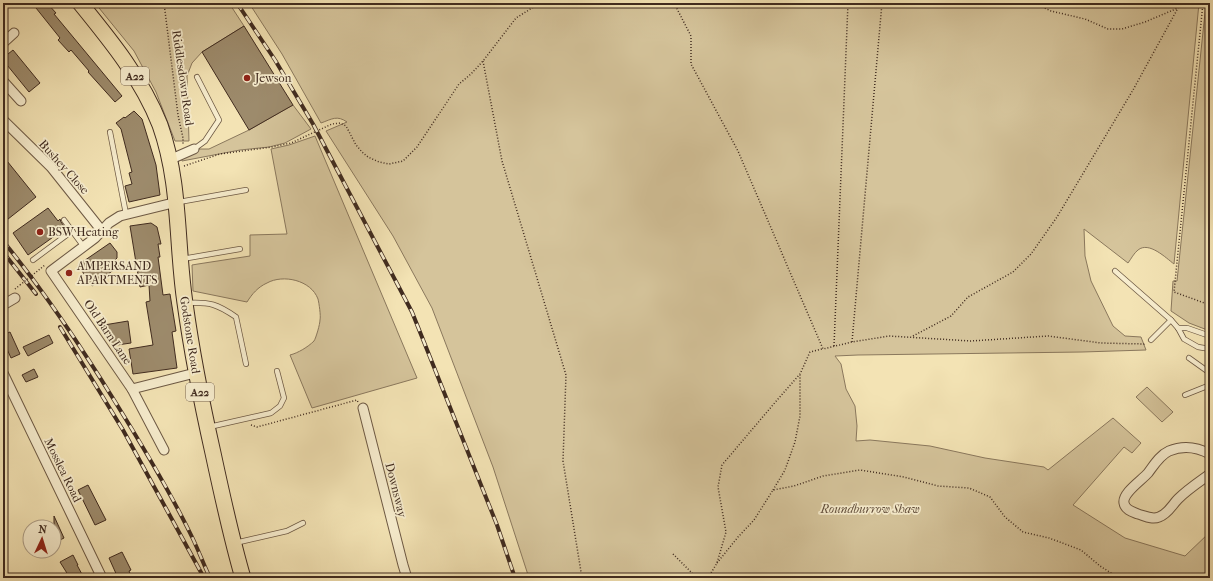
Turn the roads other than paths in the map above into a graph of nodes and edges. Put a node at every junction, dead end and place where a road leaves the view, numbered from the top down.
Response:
1 (80, 3) edge
2 (14, 33) dead end
3 (3, 43) edge
4 (197, 77) dead end
5 (3, 81) edge
6 (21, 101) dead end
7 (4, 122) edge
8 (110, 132) dead end
9 (194, 149) joint
10 (175, 161) junction
11 (246, 190) dead end
12 (177, 202) junction
13 (126, 214) junction
14 (64, 220) dead end
15 (72, 231) junction
16 (102, 231) junction
17 (84, 247) junction
18 (240, 249) dead end
19 (181, 259) junction
20 (33, 260) dead end
21 (1115, 271) dead end
22 (184, 303) junction
23 (1171, 320) junction
24 (1178, 328) junction
25 (1210, 336) edge
26 (1151, 340) road end
27 (1210, 349) edge
28 (1189, 358) dead end
29 (246, 364) dead end
30 (277, 371) dead end
31 (195, 372) junction
32 (3, 373) edge
33 (1210, 373) edge
34 (1210, 385) edge
35 (132, 389) junction
36 (1185, 395) dead end
37 (363, 408) road end
38 (207, 427) junction
39 (164, 450) dead end
40 (1210, 454) edge
41 (1210, 474) edge
42 (303, 523) dead end
43 (233, 543) junction
44 (102, 578) edge
45 (243, 578) edge
46 (407, 578) edge

1 - 10 highway, Godstone Road / A22
2 - 3 street
4 - 9 lane
5 - 6 street
7 - 16 street, Bushey Close
8 - 13 lane
9 - 10 street
10 - 12 highway, Godstone Road / A22
11 - 12 lane
12 - 13 street, Old Barn Lane
12 - 19 highway, Godstone Road / A22
13 - 16 street, Old Barn Lane
14 - 15 lane
15 - 17 lane
15 - 20 lane
16 - 17 street, Old Barn Lane
17 - 35 street, Old Barn Lane
18 - 19 lane
19 - 22 highway, Godstone Road / A22
21 - 23 lane
22 - 29 lane
22 - 31 highway, Godstone Road / A22
23 - 24 lane
23 - 26 lane
24 - 25 lane
24 - 27 lane
28 - 33 lane
30 - 38 lane
31 - 35 street
31 - 38 highway, Godstone Road / A22
32 - 44 street, Mosslea Road
34 - 36 lane
35 - 39 street, Old Barn Lane
37 - 46 street, Downsway
38 - 43 highway, Godstone Road / A22
40 - 41 street
42 - 43 lane
43 - 45 highway, Godstone Road / A22

